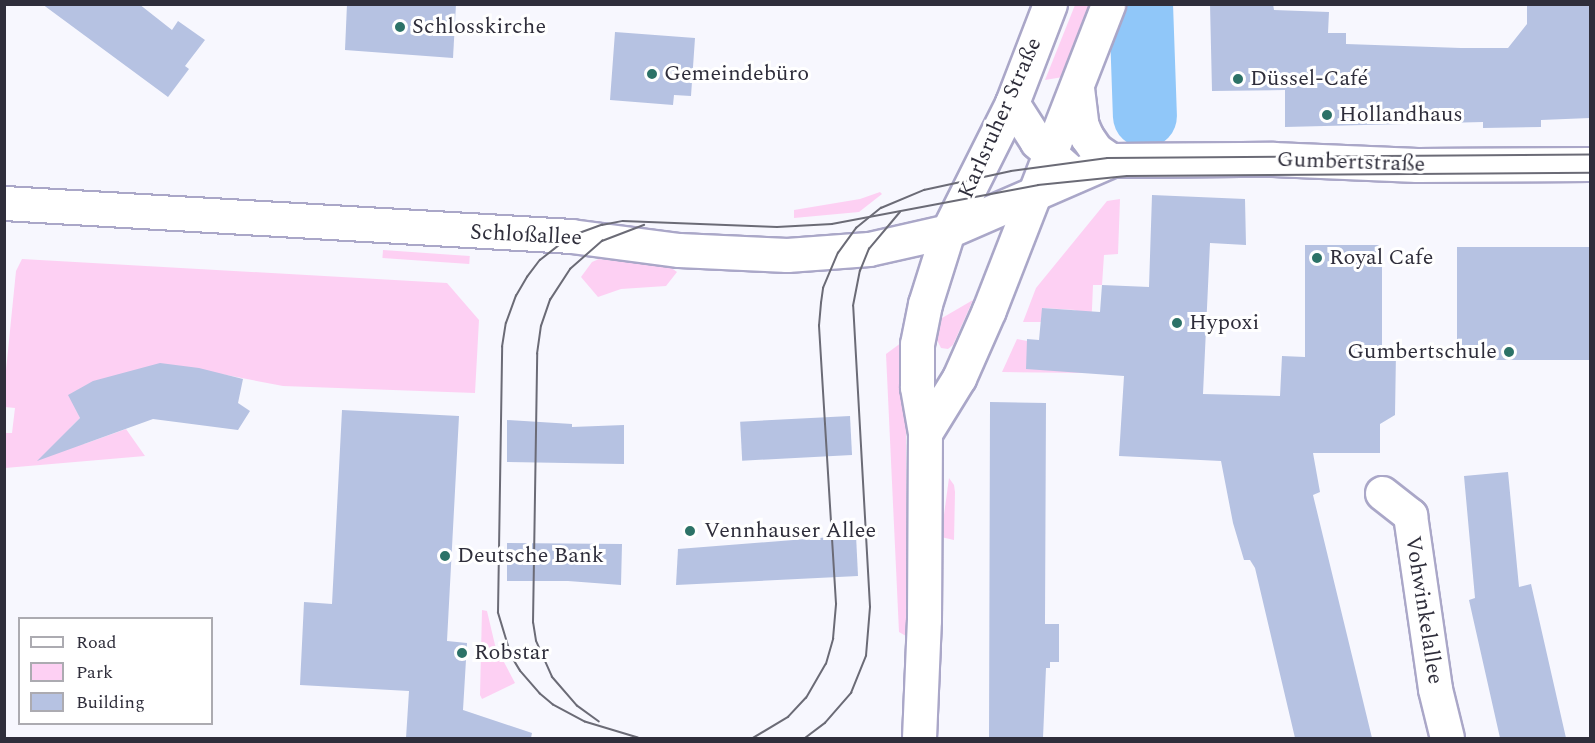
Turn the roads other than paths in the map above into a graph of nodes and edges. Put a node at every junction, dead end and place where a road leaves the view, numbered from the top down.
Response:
1 (1050, 4) edge
2 (1104, 17) edge
3 (1077, 88) junction
4 (1012, 103) junction
5 (1111, 160) junction
6 (1590, 164) edge
7 (1062, 165) junction
8 (1036, 191) junction
9 (4, 203) edge
10 (948, 231) junction
11 (925, 433) junction
12 (1383, 493) dead end
13 (919, 738) edge
14 (1447, 738) edge

1 - 4 street, Karlsruher Straße
2 - 3 street
3 - 5 street
3 - 7 street
4 - 7 street
4 - 10 street, Karlsruher Straße
5 - 6 street, Gumbertstraße
5 - 7 street, Gumbertstraße
7 - 8 street
8 - 10 street, Schloßallee
8 - 11 street
9 - 10 street, Schloßallee
10 - 11 street
11 - 13 street
12 - 14 street, Vohwinkelallee

